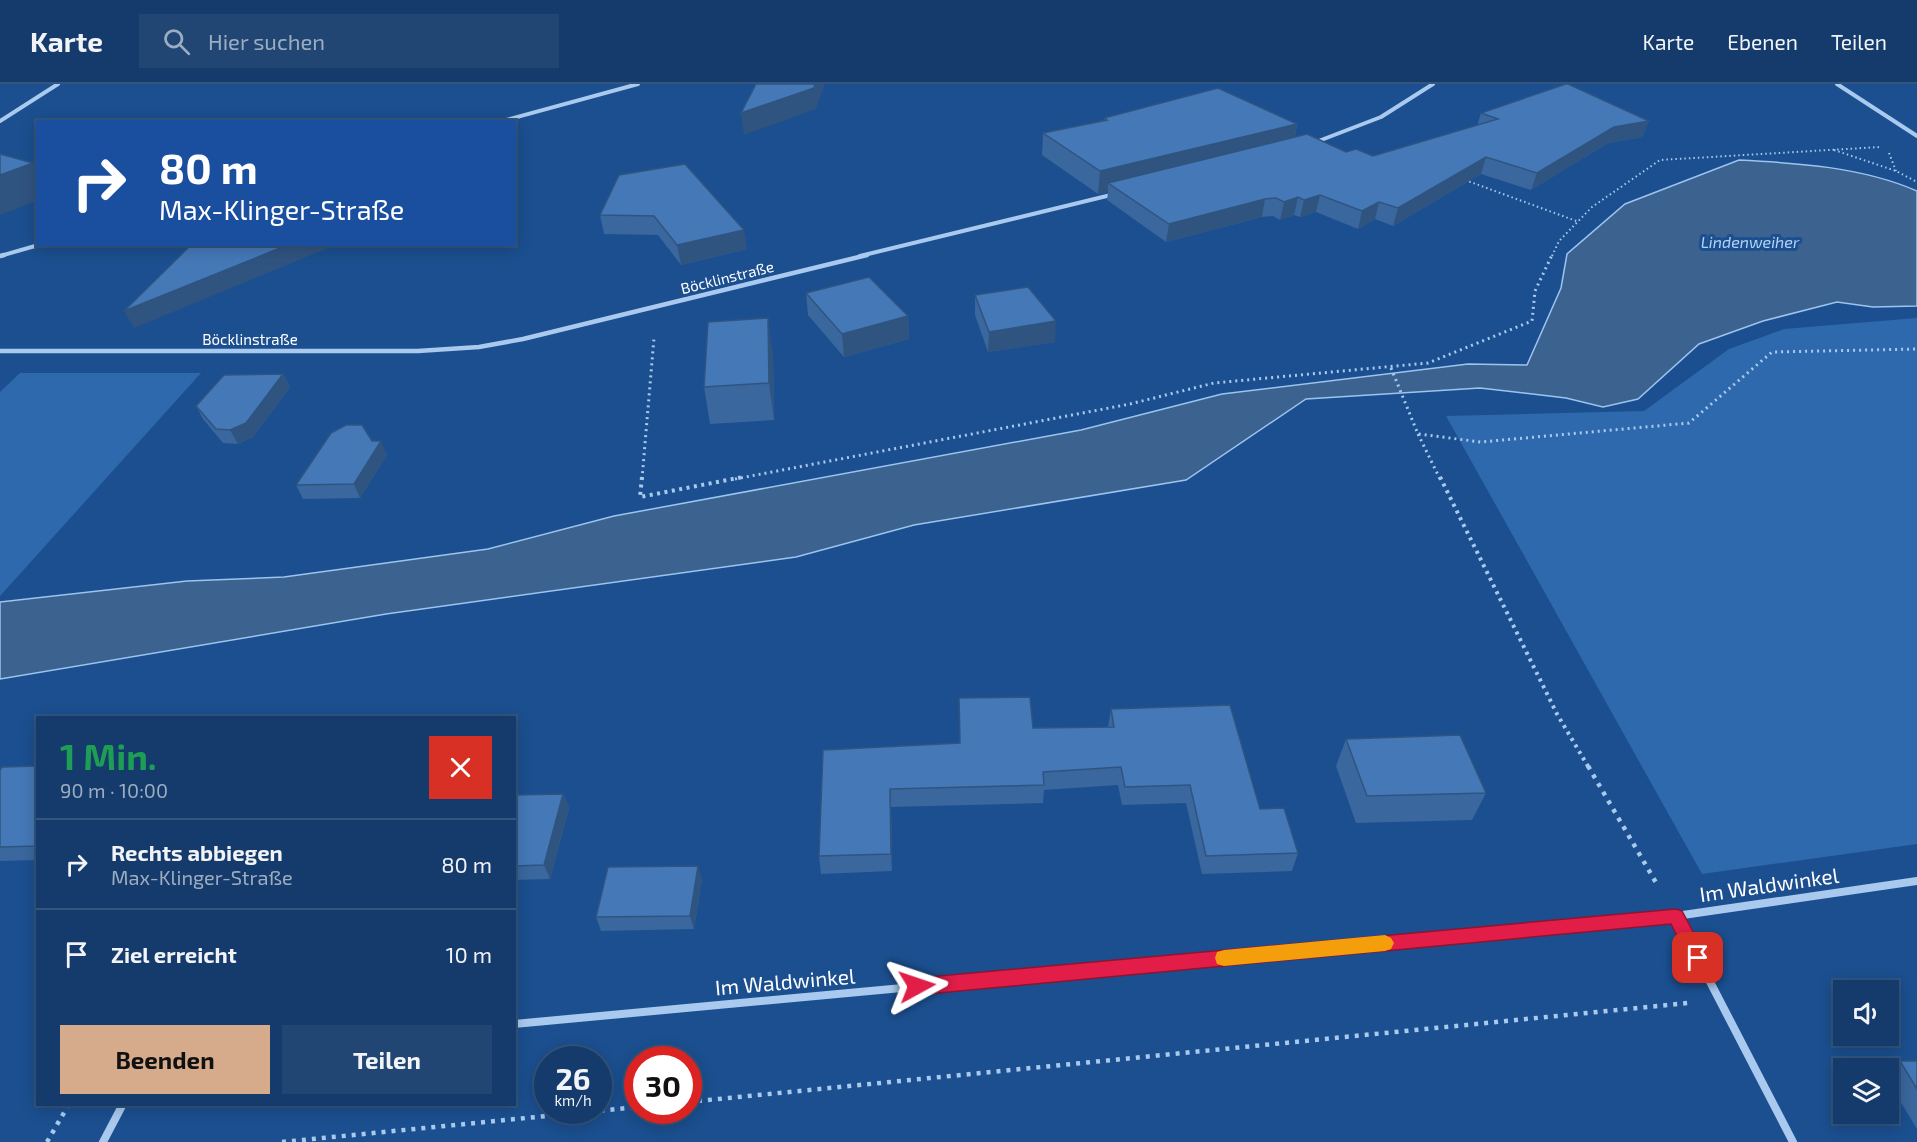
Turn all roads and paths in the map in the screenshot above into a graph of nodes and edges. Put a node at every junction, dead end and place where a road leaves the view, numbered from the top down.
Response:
1 (58, 84) edge
2 (638, 84) edge
3 (1433, 84) edge
4 (1837, 84) edge
5 (506, 120) edge
6 (0, 121) edge
7 (1917, 136) edge
8 (1313, 144) edge
9 (1829, 149) junction
10 (1896, 171) junction
11 (1461, 178) edge
12 (1917, 182) edge
13 (1121, 193) edge
14 (1580, 222) junction
15 (36, 246) edge
16 (0, 256) edge
17 (657, 307) junction
18 (1917, 349) edge
19 (0, 351) edge
20 (1391, 368) junction
21 (1418, 434) junction
22 (1917, 881) edge
23 (1676, 916) junction
24 (1719, 1000) junction
25 (516, 1024) edge
26 (702, 1101) edge
27 (68, 1106) edge
28 (122, 1106) edge
29 (624, 1108) edge
30 (47, 1142) edge
31 (103, 1142) edge
32 (282, 1142) edge
33 (1793, 1142) edge

1 - 6 street
2 - 5 street
3 - 8 street
4 - 7 street
9 - 10 path
9 - 10 path
9 - 14 path
10 - 12 path
11 - 14 path
13 - 17 street, Böcklinstraße
14 - 20 path
15 - 16 street
17 - 19 street, Böcklinstraße
17 - 20 path
18 - 21 path
20 - 21 path
21 - 23 path
22 - 23 street, Im Waldwinkel
23 - 24 street
23 - 25 street, Im Waldwinkel
24 - 26 path
24 - 33 street
27 - 30 path
28 - 31 street
29 - 32 path

